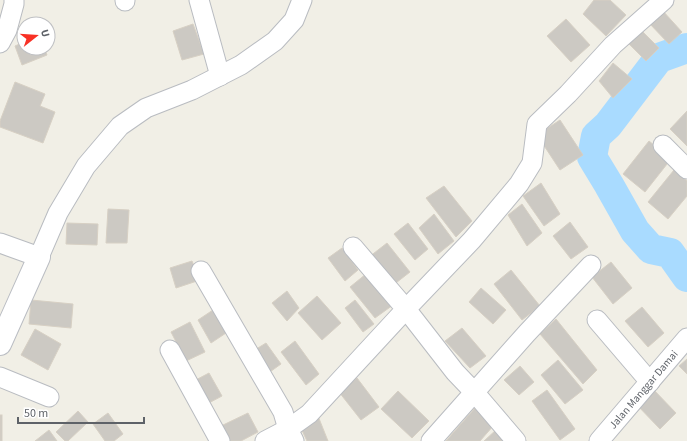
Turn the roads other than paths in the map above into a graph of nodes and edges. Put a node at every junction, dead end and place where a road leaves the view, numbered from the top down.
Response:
1 (14, 0) edge
2 (199, 0) edge
3 (302, 0) edge
4 (664, 0) edge
5 (0, 43) edge
6 (220, 76) junction
7 (663, 145) dead end
8 (687, 169) edge
9 (0, 243) edge
10 (353, 247) dead end
11 (39, 257) junction
12 (591, 265) dead end
13 (201, 271) dead end
14 (406, 309) junction
15 (598, 320) dead end
16 (686, 340) edge
17 (0, 344) edge
18 (170, 350) dead end
19 (0, 377) edge
20 (650, 382) junction
21 (475, 392) junction
22 (49, 397) dead end
23 (291, 435) edge
24 (220, 441) edge
25 (264, 441) edge
26 (431, 441) edge
27 (516, 441) edge
28 (599, 441) edge

1 - 5 street
2 - 6 street
3 - 6 street
4 - 14 street
6 - 11 street
7 - 8 street
9 - 11 street
10 - 14 street
11 - 17 street
12 - 21 street
13 - 23 street
14 - 21 street
14 - 23 street
15 - 20 street
16 - 20 street, Jalan Manggar Damai
18 - 24 street
19 - 22 street
20 - 28 street, Jalan Manggar Damai
21 - 26 street
21 - 27 street
23 - 25 street

